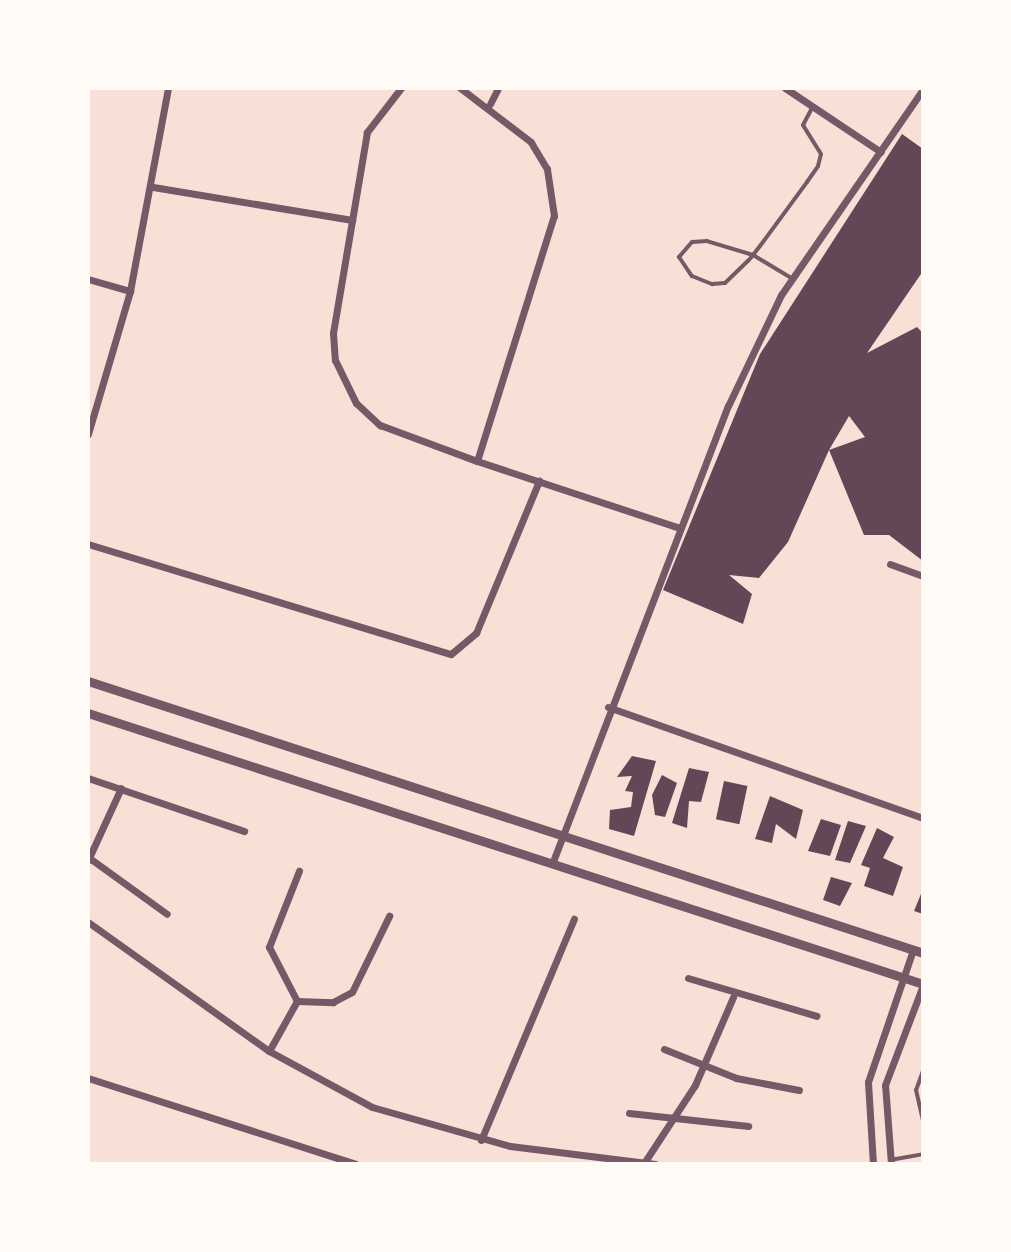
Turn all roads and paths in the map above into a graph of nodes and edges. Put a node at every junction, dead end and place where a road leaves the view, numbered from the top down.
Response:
1 (168, 88) edge
2 (401, 88) edge
3 (460, 88) edge
4 (498, 88) edge
5 (785, 88) edge
6 (923, 89) edge
7 (490, 104) junction
8 (813, 106) junction
9 (881, 152) junction
10 (153, 187) junction
11 (352, 220) junction
12 (753, 255) junction
13 (88, 279) edge
14 (793, 279) junction
15 (130, 291) junction
16 (88, 434) edge
17 (477, 461) junction
18 (539, 481) junction
19 (680, 528) junction
20 (88, 544) edge
21 (890, 564) dead end
22 (923, 576) edge
23 (88, 681) edge
24 (608, 707) junction
25 (88, 713) edge
26 (88, 778) edge
27 (121, 788) junction
28 (923, 818) edge
29 (244, 831) dead end
30 (564, 837) junction
31 (88, 858) edge
32 (552, 864) junction
33 (299, 871) dead end
34 (167, 914) dead end
35 (389, 916) dead end
36 (574, 919) dead end
37 (88, 922) edge
38 (918, 952) edge
39 (688, 978) dead end
40 (904, 978) junction
41 (923, 984) edge
42 (733, 997) junction
43 (297, 1001) junction
44 (817, 1016) dead end
45 (664, 1049) dead end
46 (269, 1051) junction
47 (704, 1065) junction
48 (923, 1071) edge
49 (88, 1078) edge
50 (799, 1090) dead end
51 (629, 1113) dead end
52 (671, 1118) junction
53 (923, 1121) edge
54 (748, 1126) dead end
55 (481, 1140) junction
56 (923, 1154) edge
57 (891, 1162) edge
58 (644, 1163) edge
59 (356, 1164) edge
60 (655, 1164) edge
61 (872, 1164) edge

1 - 10 street
2 - 11 street
3 - 7 street
4 - 7 street
5 - 8 street
6 - 9 street
7 - 17 street
8 - 9 street
8 - 12 lane
9 - 14 street
10 - 11 street
10 - 15 street
11 - 17 street
12 - 12 lane
12 - 14 lane
13 - 15 street
14 - 19 street
15 - 16 street
17 - 18 street
18 - 19 street
18 - 20 street
19 - 24 street
21 - 22 street
23 - 30 street
24 - 28 street
24 - 30 street
25 - 32 street
26 - 27 street
27 - 29 street
27 - 31 street
30 - 32 street
30 - 38 street
31 - 34 street
32 - 40 street
33 - 43 street
35 - 43 street
36 - 55 street
37 - 46 street
38 - 40 street
39 - 42 street
40 - 41 street
40 - 61 street
41 - 57 street
42 - 44 street
42 - 47 street
43 - 46 street
45 - 47 street
46 - 55 street
47 - 50 street
47 - 52 street
48 - 53 lane
49 - 59 street
51 - 52 street
52 - 54 street
52 - 58 street
55 - 58 street
56 - 57 lane
57 - 61 street
58 - 60 street

